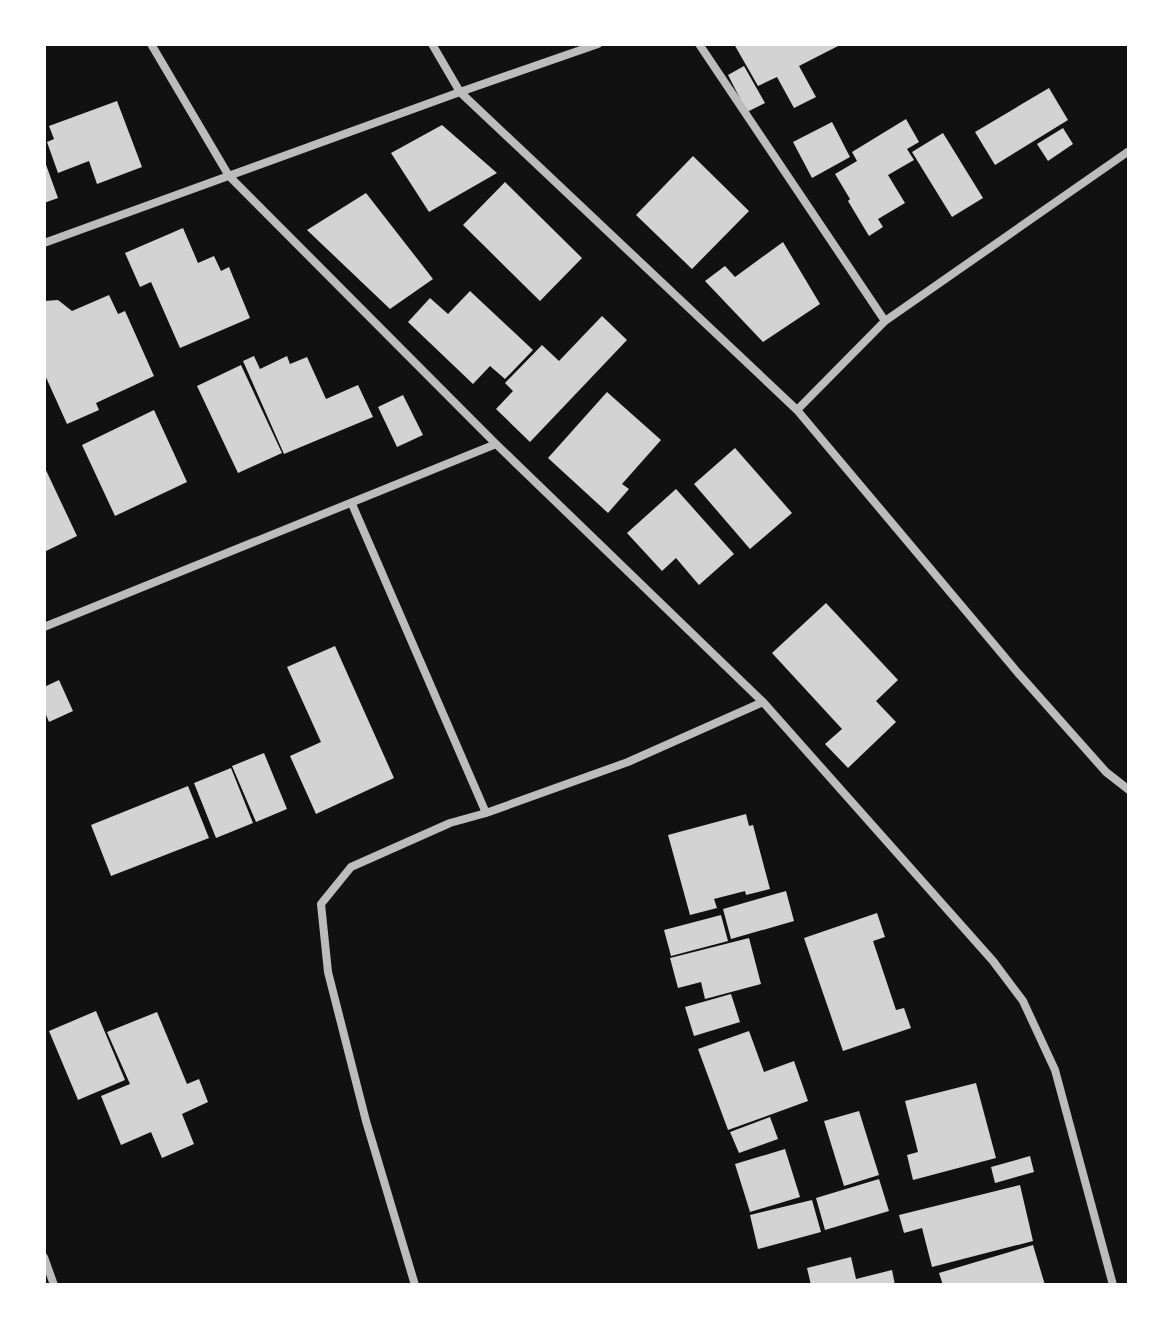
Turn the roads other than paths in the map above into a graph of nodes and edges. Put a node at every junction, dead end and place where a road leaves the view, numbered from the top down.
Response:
1 (151, 44) edge
2 (432, 44) edge
3 (598, 44) edge
4 (699, 44) edge
5 (460, 92) junction
6 (1129, 151) edge
7 (229, 176) junction
8 (44, 243) edge
9 (885, 321) junction
10 (797, 410) junction
11 (496, 444) junction
12 (352, 504) junction
13 (44, 627) edge
14 (763, 702) junction
15 (1129, 790) edge
16 (486, 813) junction
17 (44, 1257) edge
18 (54, 1285) edge
19 (415, 1285) edge
20 (1113, 1285) edge

1 - 7 street
2 - 5 street
3 - 5 street
4 - 9 street
5 - 7 street
5 - 10 street
6 - 9 street
7 - 8 street
7 - 11 street
9 - 10 street
10 - 15 street
11 - 12 street
11 - 14 street
12 - 13 street
12 - 16 street
14 - 16 street
14 - 20 street
16 - 19 street
17 - 18 street

